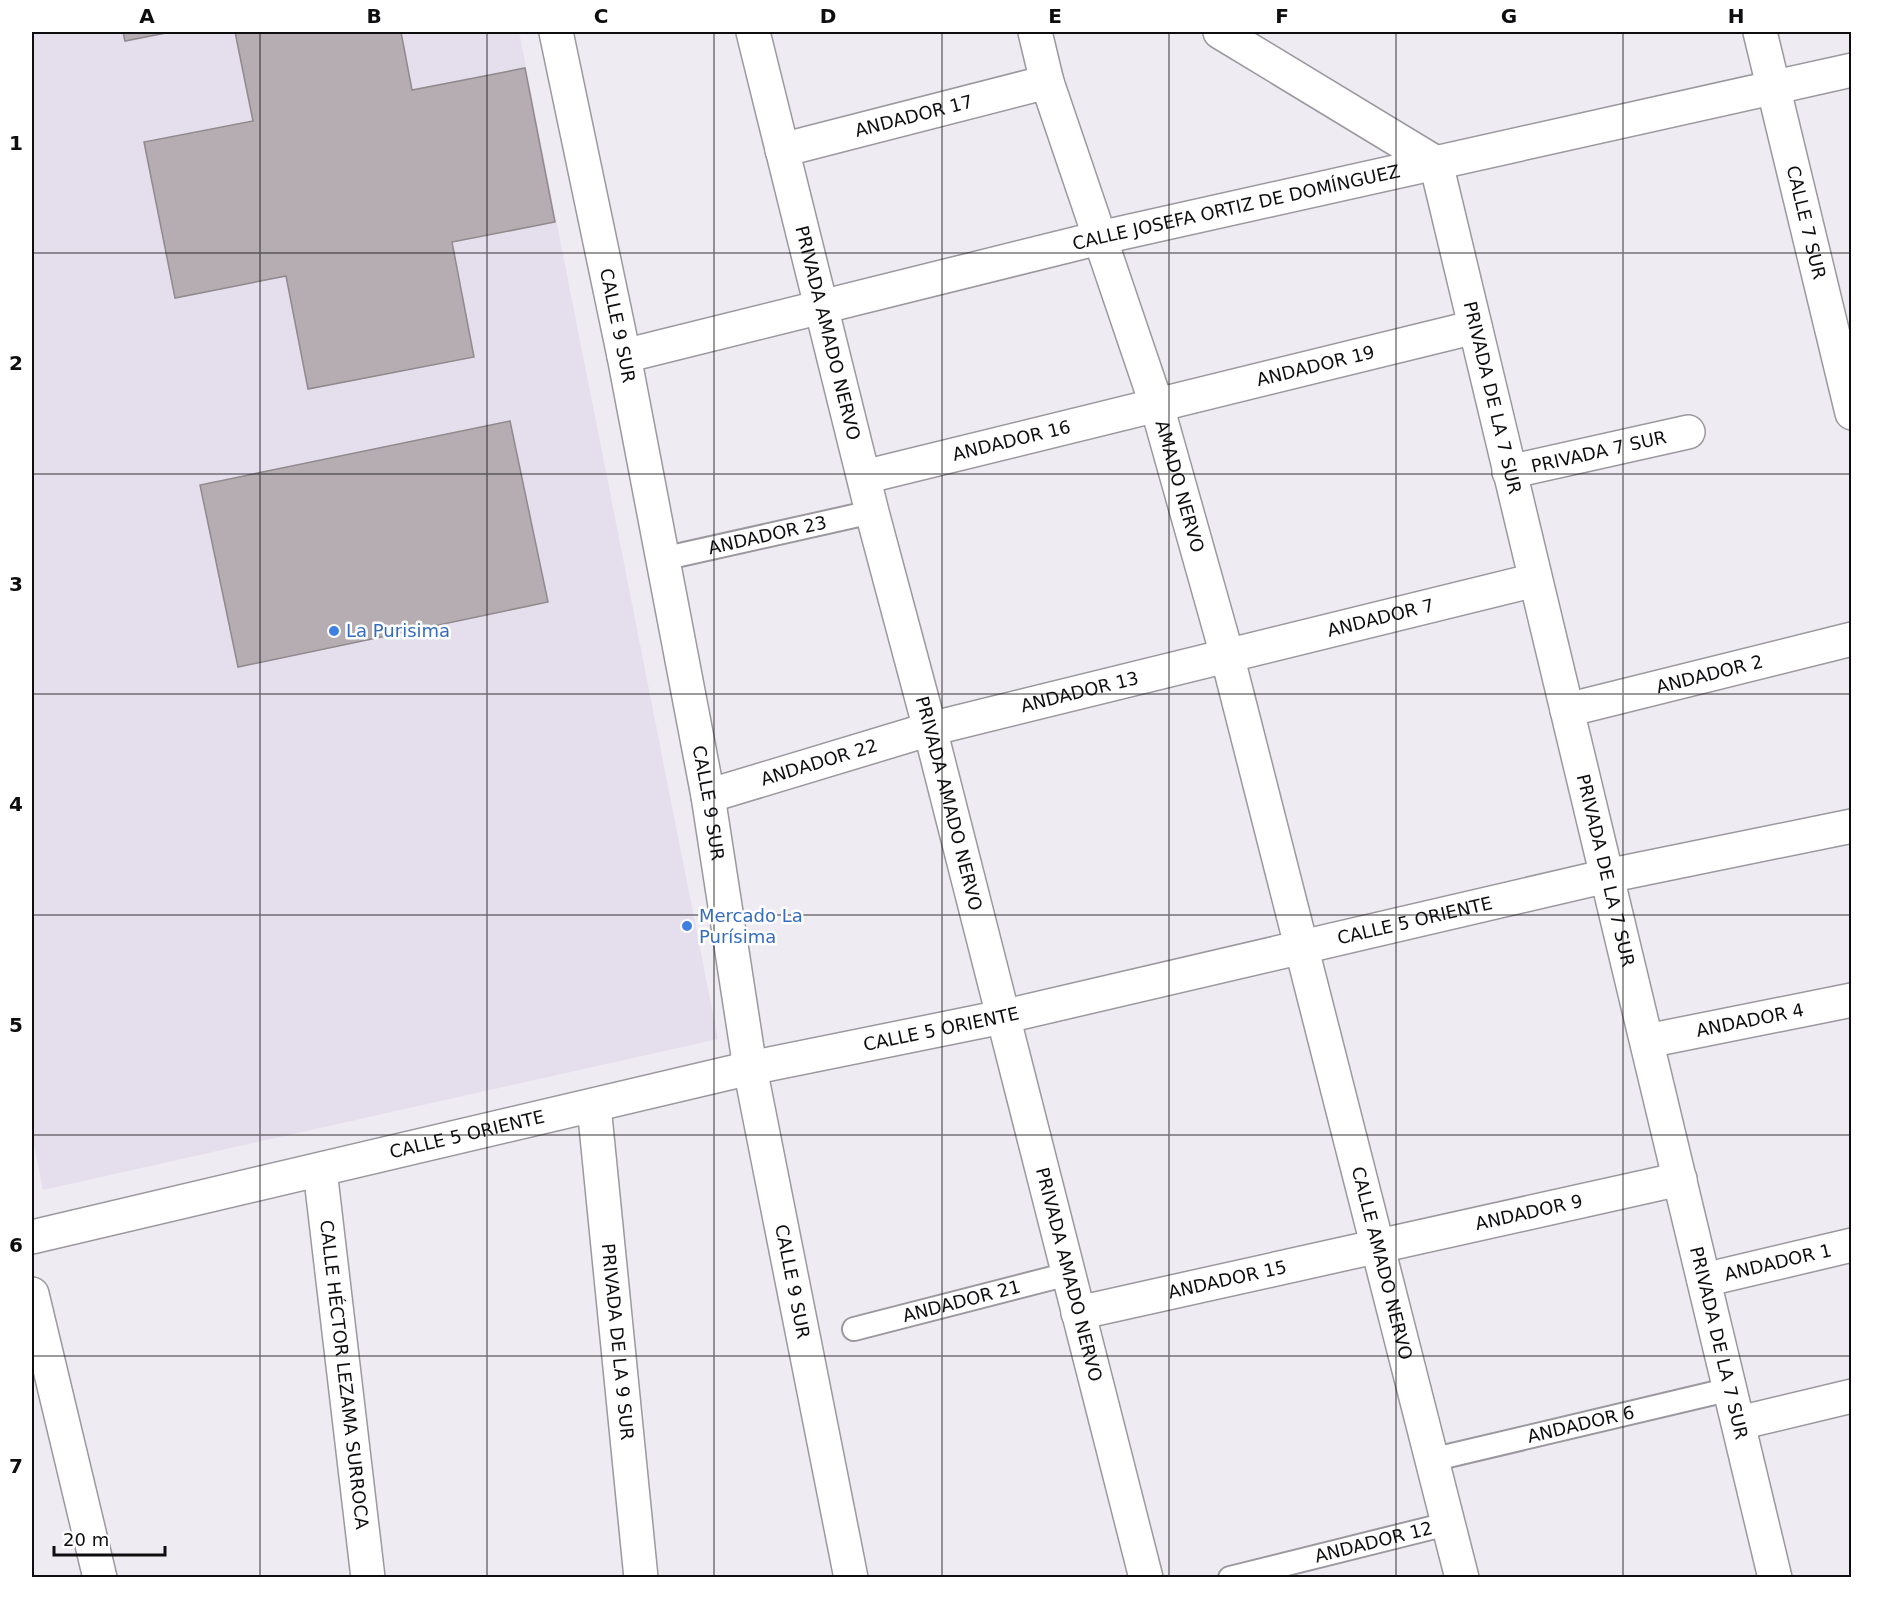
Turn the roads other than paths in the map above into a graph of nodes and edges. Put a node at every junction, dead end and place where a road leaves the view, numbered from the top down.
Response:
1 (556, 32) edge
2 (753, 32) edge
3 (1035, 32) edge
4 (1220, 32) edge
5 (1760, 32) edge
6 (1851, 70) edge
7 (1047, 81) junction
8 (1774, 88) junction
9 (782, 150) junction
10 (1436, 163) junction
11 (1099, 238) junction
12 (820, 306) junction
13 (1475, 327) junction
14 (624, 356) junction
15 (1157, 406) junction
16 (1851, 413) edge
17 (1688, 432) dead end
18 (1509, 472) junction
19 (864, 477) junction
20 (872, 512) junction
21 (662, 559) junction
22 (1535, 580) junction
23 (1851, 639) edge
24 (1227, 655) junction
25 (1567, 710) junction
26 (930, 729) junction
27 (708, 796) junction
28 (1851, 826) edge
29 (1607, 876) junction
30 (1302, 948) junction
31 (1851, 1000) edge
32 (1002, 1017) junction
33 (1647, 1041) junction
34 (750, 1068) junction
35 (594, 1106) junction
36 (320, 1170) junction
37 (1680, 1179) junction
38 (32, 1237) edge
39 (1851, 1245) edge
40 (1377, 1246) junction
41 (1068, 1274) junction
42 (1704, 1280) junction
43 (32, 1294) edge
44 (1078, 1313) junction
45 (854, 1329) dead end
46 (1731, 1389) junction
47 (1851, 1396) edge
48 (1739, 1423) junction
49 (1431, 1460) junction
50 (1447, 1524) junction
51 (100, 1578) edge
52 (368, 1578) edge
53 (641, 1578) edge
54 (851, 1578) edge
55 (1146, 1578) edge
56 (1230, 1578) edge
57 (1462, 1578) edge
58 (1775, 1578) edge

1 - 14 street, CALLE 9 SUR
2 - 9 street, PRIVADA AMADO NERVO
3 - 7 street, AMADO NERVO
4 - 10 street
5 - 8 street, CALLE 7 SUR
6 - 8 street, CALLE JOSEFA ORTIZ DE DOMÍNGUEZ
7 - 9 street, ANDADOR 17
7 - 11 street, AMADO NERVO
8 - 10 street, CALLE JOSEFA ORTIZ DE DOMÍNGUEZ
8 - 16 street, CALLE 7 SUR
9 - 12 street, PRIVADA AMADO NERVO
10 - 11 street, CALLE JOSEFA ORTIZ DE DOMÍNGUEZ
10 - 13 street, PRIVADA DE LA 7 SUR
11 - 12 street, CALLE JOSEFA ORTIZ DE DOMÍNGUEZ
11 - 15 street, AMADO NERVO
12 - 14 street, CALLE JOSEFA ORTIZ DE DOMÍNGUEZ
12 - 19 street, PRIVADA AMADO NERVO
13 - 15 street, ANDADOR 19
13 - 18 street, PRIVADA DE LA 7 SUR
14 - 21 street, CALLE 9 SUR
15 - 19 street, ANDADOR 16
15 - 24 street, AMADO NERVO
17 - 18 street, PRIVADA 7 SUR
18 - 22 street, PRIVADA DE LA 7 SUR
19 - 20 street, PRIVADA AMADO NERVO
20 - 21 lane, ANDADOR 23
20 - 26 street, PRIVADA AMADO NERVO
21 - 27 street, CALLE 9 SUR
22 - 24 street, ANDADOR 7
22 - 25 street, PRIVADA DE LA 7 SUR
23 - 25 street, ANDADOR 2
24 - 26 street, ANDADOR 13
24 - 30 street, AMADO NERVO
25 - 29 street, PRIVADA DE LA 7 SUR
26 - 27 street, ANDADOR 22
26 - 32 street, PRIVADA AMADO NERVO
27 - 34 street, CALLE 9 SUR
28 - 29 street, CALLE 5 ORIENTE
29 - 30 street, CALLE 5 ORIENTE
29 - 33 street, PRIVADA DE LA 7 SUR
30 - 32 street, CALLE 5 ORIENTE
30 - 40 street, CALLE AMADO NERVO
31 - 33 street, ANDADOR 4
32 - 34 street, CALLE 5 ORIENTE
32 - 41 street, PRIVADA AMADO NERVO
33 - 37 street, PRIVADA DE LA 7 SUR
34 - 35 street, CALLE 5 ORIENTE
34 - 54 street, CALLE 9 SUR
35 - 36 street, CALLE 5 ORIENTE
35 - 53 street, PRIVADA DE LA 9 SUR
36 - 38 street, CALLE 5 ORIENTE
36 - 52 street, CALLE HÉCTOR LEZAMA SURROCA
37 - 40 street, ANDADOR 9
37 - 42 street, PRIVADA DE LA 7 SUR
39 - 42 street, ANDADOR 1
40 - 44 street, ANDADOR 15
40 - 49 street, CALLE AMADO NERVO
41 - 44 street, PRIVADA AMADO NERVO
41 - 45 lane, ANDADOR 21
42 - 46 street, PRIVADA DE LA 7 SUR
43 - 51 street
44 - 55 street, PRIVADA AMADO NERVO
46 - 48 street, PRIVADA DE LA 7 SUR
46 - 49 lane, ANDADOR 6
47 - 48 street
48 - 58 street, PRIVADA DE LA 7 SUR
49 - 50 street, CALLE AMADO NERVO
50 - 56 lane, ANDADOR 12
50 - 57 street, CALLE AMADO NERVO

